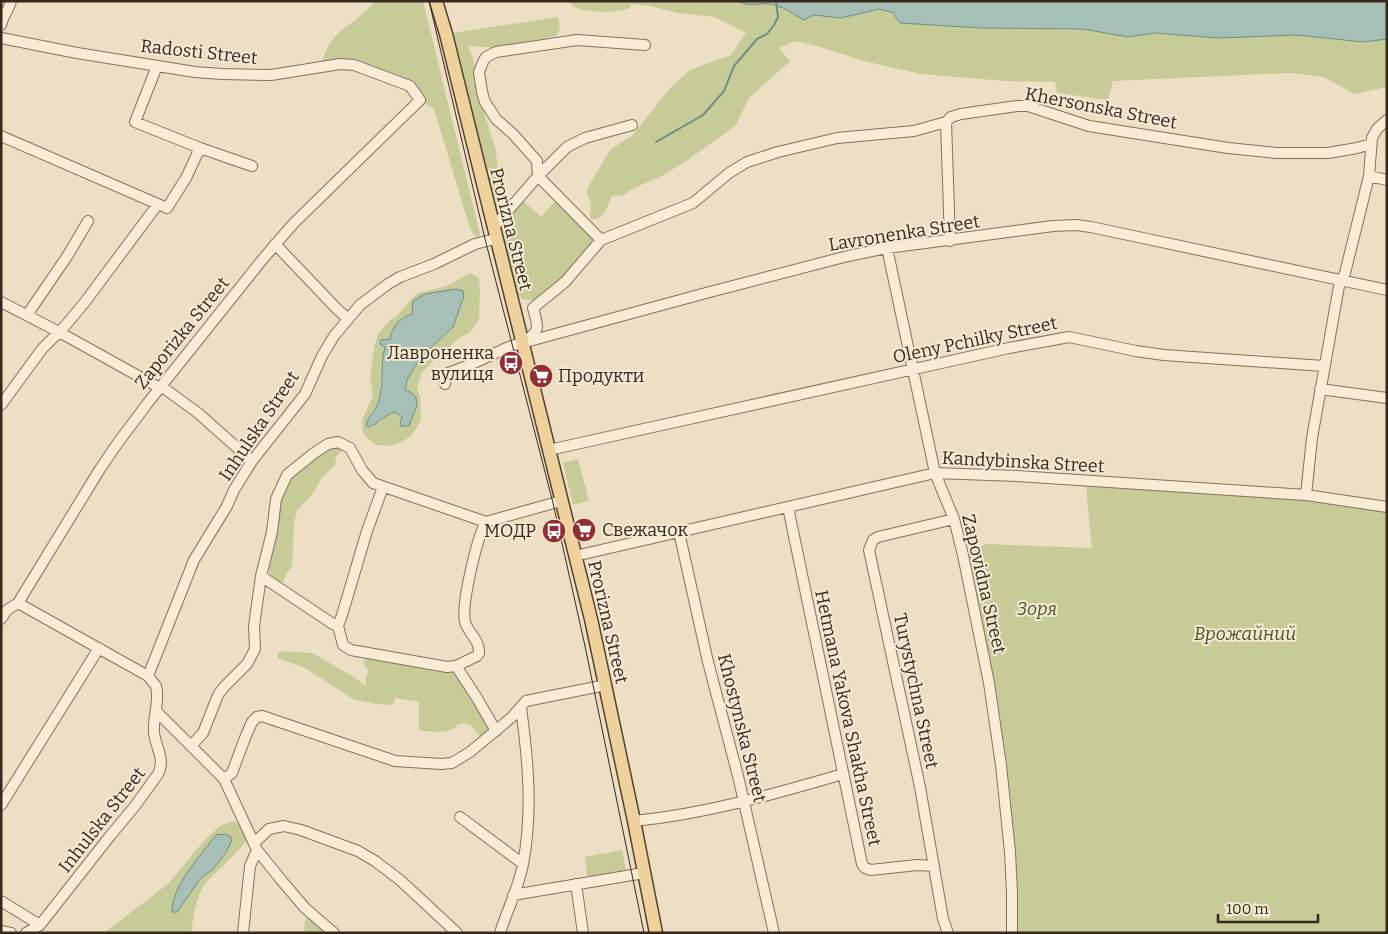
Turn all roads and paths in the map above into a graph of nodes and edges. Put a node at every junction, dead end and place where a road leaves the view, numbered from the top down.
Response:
1 (10, 1) edge
2 (436, 1) edge
3 (1, 25) edge
4 (1, 38) edge
5 (645, 45) dead end
6 (157, 66) junction
7 (417, 95) joint
8 (1387, 120) edge
9 (946, 122) junction
10 (632, 125) dead end
11 (1, 136) edge
12 (1372, 141) junction
13 (200, 148) junction
14 (252, 166) dead end
15 (538, 176) junction
16 (1368, 176) junction
17 (1387, 180) edge
18 (162, 206) junction
19 (88, 221) dead end
20 (494, 233) junction
21 (602, 240) junction
22 (950, 241) junction
23 (275, 244) junction
24 (887, 248) junction
25 (1341, 281) junction
26 (1387, 290) edge
27 (1, 302) edge
28 (533, 308) junction
29 (27, 315) junction
30 (515, 316) junction
31 (348, 318) junction
32 (59, 332) junction
33 (521, 343) junction
34 (1324, 366) junction
35 (912, 369) junction
36 (445, 384) dead end
37 (161, 387) junction
38 (1320, 389) junction
39 (1387, 398) edge
40 (1, 405) edge
41 (549, 450) junction
42 (252, 461) junction
43 (934, 473) junction
44 (383, 487) junction
45 (1306, 495) junction
46 (561, 501) junction
47 (788, 506) junction
48 (1387, 507) edge
49 (954, 519) junction
50 (486, 522) junction
51 (679, 532) junction
52 (575, 556) junction
53 (261, 576) junction
54 (18, 603) junction
55 (3, 612) edge
56 (338, 626) junction
57 (98, 648) junction
58 (456, 666) junction
59 (148, 676) junction
60 (606, 685) junction
61 (521, 708) junction
62 (156, 711) junction
63 (496, 731) junction
64 (191, 746) junction
65 (843, 774) junction
66 (224, 779) junction
67 (744, 802) junction
68 (1, 805) edge
69 (460, 817) dead end
70 (634, 821) junction
71 (256, 846) junction
72 (523, 864) junction
73 (934, 866) junction
74 (644, 873) junction
75 (576, 884) junction
76 (513, 895) junction
77 (1, 901) edge
78 (40, 925) junction
79 (1, 930) edge
80 (11, 933) edge
81 (26, 933) edge
82 (243, 933) edge
83 (334, 933) edge
84 (457, 933) edge
85 (500, 933) edge
86 (584, 933) edge
87 (656, 933) edge
88 (774, 933) edge
89 (948, 933) edge
90 (1012, 933) edge

1 - 3 street
2 - 20 main road, Prorizna Street
4 - 6 street, Radosti Street
5 - 15 street
6 - 7 street, Radosti Street
6 - 13 street
7 - 23 street, Zaporizka Street
8 - 12 street
9 - 12 street, Khersonska Street
9 - 21 street, Khersonska Street
9 - 22 street
10 - 15 street
11 - 18 street
12 - 16 street
13 - 14 street
13 - 18 street
15 - 20 street
15 - 21 street
16 - 17 street
16 - 25 street
18 - 32 street
19 - 29 street
20 - 30 main road, Prorizna Street
20 - 31 street, Inhulska Street
21 - 28 street, Khersonska Street
22 - 24 street, Lavronenka Street
22 - 25 street, Lavronenka Street
23 - 31 street
23 - 37 street, Zaporizka Street
24 - 33 street, Lavronenka Street
24 - 35 street, Zapovidna Street
25 - 26 street, Lavronenka Street
25 - 34 street
27 - 29 street
28 - 30 street, Khersonska Street
28 - 33 street
29 - 32 street
30 - 33 main road, Prorizna Street
31 - 42 street, Inhulska Street
32 - 37 street
32 - 40 street
33 - 36 street, Lavronenka Street
33 - 41 main road, Prorizna Street
34 - 35 street, Oleny Pchilky Street
34 - 38 street
35 - 41 street, Oleny Pchilky Street
35 - 43 street, Zapovidna Street
37 - 42 street
37 - 54 street, Zaporizka Street
38 - 39 street
38 - 45 street
41 - 46 main road, Prorizna Street
42 - 59 street, Inhulska Street
43 - 45 street, Kandybinska Street
43 - 47 street, Kandybinska Street
43 - 49 street, Zapovidna Street
44 - 50 street
44 - 53 street
44 - 56 street
45 - 48 street, Kandybinska Street
46 - 50 street
46 - 52 main road, Prorizna Street
47 - 51 street, Kandybinska Street
47 - 65 street, Hetmana Yakova Shakha Street
49 - 73 street, Turystychna Street
49 - 90 street, Zapovidna Street
50 - 58 street
51 - 52 street, Kandybinska Street
51 - 67 street, Khostynska Street
52 - 60 main road, Prorizna Street
53 - 56 street
53 - 64 street
54 - 55 street, Zaporizka Street
54 - 57 street
56 - 58 street
57 - 59 street
57 - 68 street
58 - 63 street
59 - 62 street, Inhulska Street
60 - 61 street
60 - 70 main road, Prorizna Street
61 - 63 street
61 - 72 street
62 - 64 street
62 - 78 street, Inhulska Street
63 - 66 street
64 - 66 street
65 - 67 street
65 - 73 street, Hetmana Yakova Shakha Street
66 - 71 street
67 - 70 street
67 - 88 street, Khostynska Street
69 - 72 street
70 - 74 main road, Prorizna Street
71 - 82 street
71 - 83 street
71 - 84 street
72 - 76 street
73 - 89 street, Turystychna Street
74 - 75 street
74 - 87 main road, Prorizna Street
75 - 76 street
75 - 86 street
76 - 85 street
77 - 78 street
78 - 81 street, Inhulska Street
79 - 80 street

